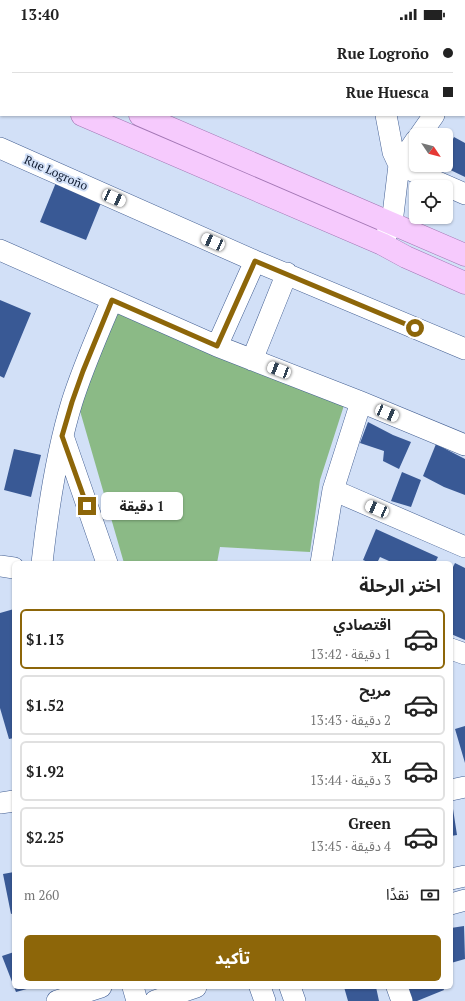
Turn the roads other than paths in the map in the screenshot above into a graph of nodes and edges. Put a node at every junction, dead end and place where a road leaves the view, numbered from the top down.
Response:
1 (84, 116) edge
2 (142, 116) edge
3 (386, 116) edge
4 (433, 116) edge
5 (425, 128) edge
6 (0, 148) edge
7 (409, 150) edge
8 (399, 165) junction
9 (465, 194) edge
10 (392, 223) junction
11 (382, 244) junction
12 (0, 250) edge
13 (465, 255) edge
14 (255, 261) junction
15 (287, 273) junction
16 (465, 283) edge
17 (112, 300) junction
18 (217, 346) junction
19 (465, 349) edge
20 (252, 360) junction
21 (361, 402) junction
22 (62, 436) junction
23 (465, 445) edge
24 (333, 490) junction
25 (465, 547) edge
26 (42, 561) edge
27 (105, 561) edge
28 (321, 561) edge
29 (0, 566) edge
30 (12, 568) edge
31 (453, 650) edge
32 (465, 654) edge
33 (465, 786) edge
34 (453, 789) edge
35 (12, 801) edge
36 (0, 802) edge
37 (465, 876) edge
38 (453, 879) edge
39 (465, 900) edge
40 (453, 903) edge
41 (95, 989) edge
42 (134, 989) edge
43 (190, 989) edge
44 (261, 989) edge
45 (291, 989) edge
46 (398, 989) edge
47 (57, 1001) edge
48 (138, 1001) edge
49 (155, 1001) edge
50 (265, 1001) edge
51 (295, 1001) edge
52 (402, 1001) edge

1 - 11 main road
2 - 10 main road
3 - 8 street
4 - 5 street
6 - 14 street, Rue Logroño
7 - 8 street
8 - 9 street
8 - 10 street
10 - 11 street
10 - 13 main road
11 - 16 main road
12 - 17 street
14 - 15 street, Rue Logroño
14 - 18 street
15 - 19 street, Rue Logroño
15 - 20 street
17 - 18 street
17 - 22 street
18 - 20 street
20 - 21 street
21 - 23 street
21 - 24 street
22 - 26 street
22 - 27 street
24 - 25 street
24 - 28 street
29 - 30 street
31 - 32 street
33 - 34 street
35 - 36 street
37 - 38 street
39 - 40 street
41 - 47 street
42 - 48 street
43 - 49 street
44 - 50 street
45 - 51 street
46 - 52 street

